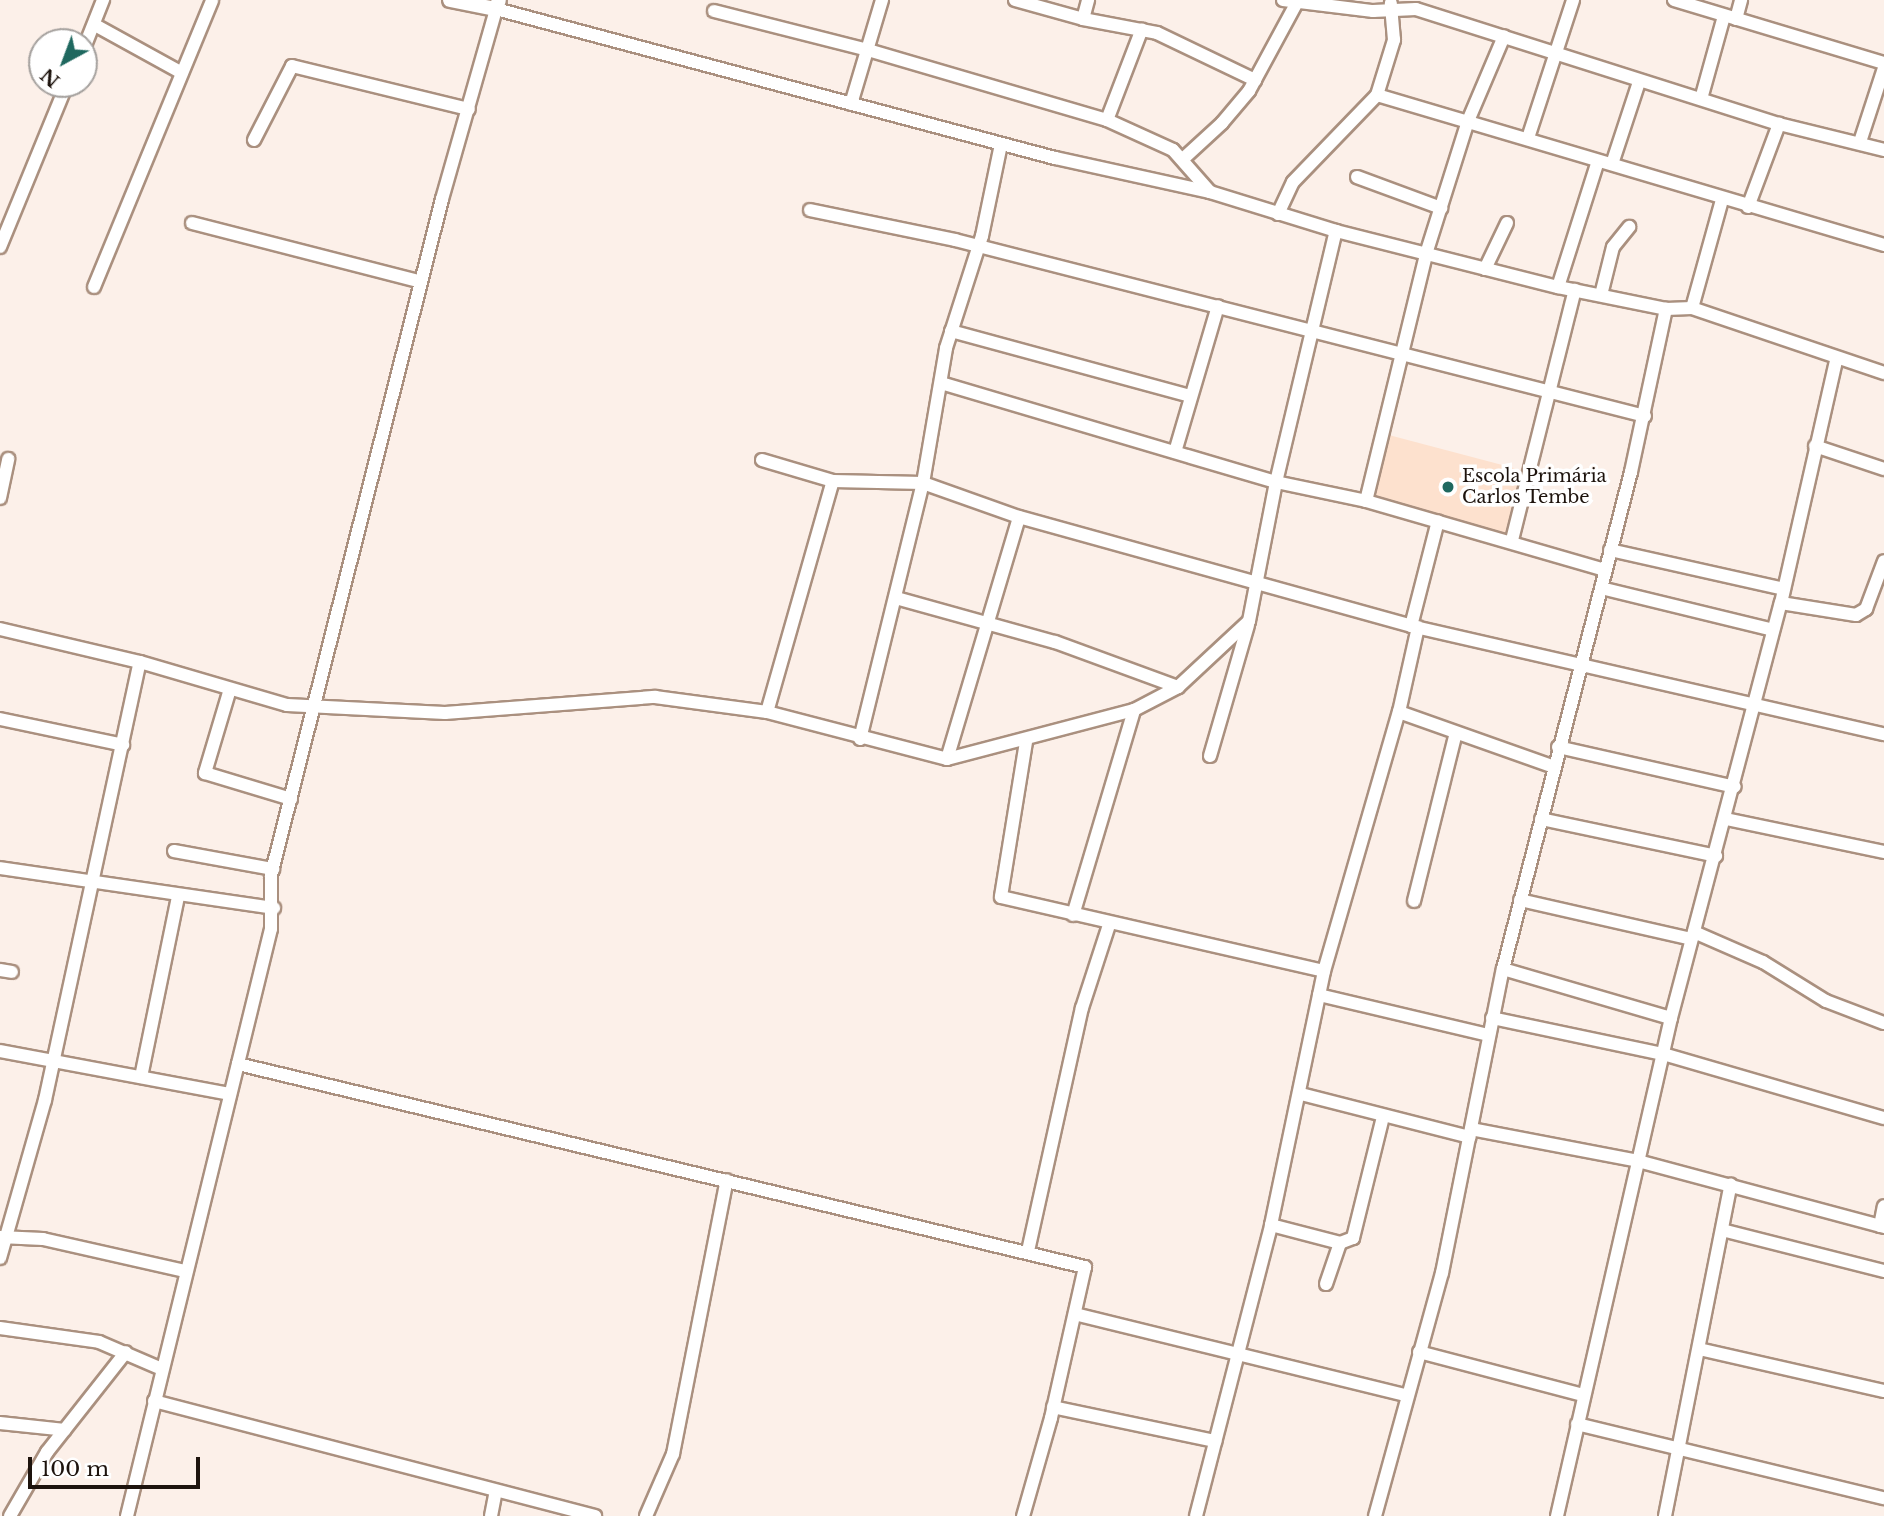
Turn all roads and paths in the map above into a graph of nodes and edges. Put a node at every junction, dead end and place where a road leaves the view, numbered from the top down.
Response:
1 (103, 0) edge
2 (212, 0) edge
3 (450, 0) edge
4 (882, 0) edge
5 (1015, 0) edge
6 (1088, 0) edge
7 (1283, 0) edge
8 (1573, 0) edge
9 (1674, 0) edge
10 (1741, 0) edge
11 (1391, 4) edge
12 (497, 5) edge
13 (1296, 5) junction
14 (714, 11) dead end
15 (1730, 17) junction
16 (1083, 19) junction
17 (95, 25) junction
18 (94, 28) edge
19 (1142, 29) junction
20 (1504, 36) junction
21 (868, 50) junction
22 (1556, 54) junction
23 (1884, 63) edge
24 (1884, 68) edge
25 (182, 73) junction
26 (1255, 80) junction
27 (1639, 82) junction
28 (1377, 94) junction
29 (61, 98) edge
30 (1701, 99) junction
31 (851, 104) junction
32 (469, 108) junction
33 (1107, 120) junction
34 (1468, 121) junction
35 (1779, 124) junction
36 (1528, 138) junction
37 (254, 141) dead end
38 (1860, 142) junction
39 (1001, 144) junction
40 (1884, 150) edge
41 (1184, 158) junction
42 (1598, 161) junction
43 (1612, 164) junction
44 (1357, 177) dead end
45 (1210, 192) junction
46 (1722, 200) junction
47 (1441, 208) junction
48 (1748, 208) junction
49 (810, 211) dead end
50 (1278, 214) junction
51 (192, 223) dead end
52 (1507, 223) dead end
53 (1629, 227) dead end
54 (1336, 231) junction
55 (1884, 245) edge
56 (976, 246) junction
57 (0, 247) edge
58 (1426, 254) junction
59 (1485, 269) junction
60 (421, 282) junction
61 (94, 286) dead end
62 (1558, 287) junction
63 (1575, 290) junction
64 (1601, 295) junction
65 (1218, 306) junction
66 (1692, 308) junction
67 (1666, 309) junction
68 (951, 331) junction
69 (1311, 331) junction
70 (1402, 354) junction
71 (1836, 360) junction
72 (1884, 373) edge
73 (941, 383) junction
74 (1550, 390) junction
75 (1190, 396) junction
76 (1645, 416) junction
77 (1815, 446) junction
78 (1175, 452) junction
79 (8, 459) dead end
80 (762, 460) dead end
81 (1884, 469) edge
82 (834, 481) junction
83 (1276, 482) junction
84 (923, 483) junction
85 (0, 498) edge
86 (1366, 502) junction
87 (1019, 517) junction
88 (1438, 522) junction
89 (1512, 540) junction
90 (1610, 550) junction
91 (1883, 567) edge
92 (1605, 570) junction
93 (1254, 584) junction
94 (1601, 588) junction
95 (1784, 589) junction
96 (896, 598) junction
97 (1782, 603) junction
98 (1249, 621) junction
99 (984, 624) junction
100 (1415, 627) junction
101 (0, 629) edge
102 (1773, 630) junction
103 (140, 662) junction
104 (1580, 664) junction
105 (1178, 687) junction
106 (230, 690) junction
107 (1754, 703) junction
108 (314, 708) junction
109 (1133, 710) junction
110 (767, 712) junction
111 (1399, 712) junction
112 (0, 719) edge
113 (1457, 733) junction
114 (1884, 734) edge
115 (860, 740) junction
116 (1026, 742) junction
117 (122, 745) junction
118 (1558, 747) junction
119 (1210, 756) dead end
120 (947, 759) junction
121 (1554, 767) junction
122 (1735, 786) junction
123 (292, 799) junction
124 (1541, 819) junction
125 (1726, 819) junction
126 (174, 851) dead end
127 (1884, 852) edge
128 (1716, 856) junction
129 (0, 868) edge
130 (273, 869) junction
131 (93, 884) junction
132 (178, 896) junction
133 (1520, 900) junction
134 (1414, 901) dead end
135 (274, 908) junction
136 (1073, 915) junction
137 (1109, 925) junction
138 (1693, 936) junction
139 (1503, 969) junction
140 (1324, 971) junction
141 (1319, 995) junction
142 (1492, 1018) junction
143 (1671, 1018) junction
144 (1884, 1023) edge
145 (1488, 1035) junction
146 (0, 1051) edge
147 (1663, 1054) junction
148 (52, 1058) junction
149 (238, 1064) junction
150 (141, 1077) junction
151 (230, 1094) junction
152 (1301, 1094) junction
153 (1383, 1117) junction
154 (1884, 1118) edge
155 (1471, 1133) junction
156 (1639, 1160) junction
157 (727, 1180) junction
158 (1731, 1185) junction
159 (1884, 1206) edge
160 (1270, 1224) junction
161 (1882, 1226) edge
162 (1722, 1230) junction
163 (4, 1237) edge
164 (1340, 1243) junction
165 (1028, 1251) junction
166 (0, 1258) edge
167 (185, 1271) junction
168 (1884, 1271) edge
169 (1326, 1284) dead end
170 (1074, 1314) junction
171 (0, 1328) edge
172 (1699, 1349) junction
173 (1238, 1351) junction
174 (126, 1352) junction
175 (1419, 1352) junction
176 (162, 1369) junction
177 (1884, 1391) edge
178 (1406, 1395) junction
179 (1583, 1395) junction
180 (154, 1401) junction
181 (1053, 1407) junction
182 (0, 1423) edge
183 (1577, 1424) junction
184 (65, 1430) junction
185 (1215, 1441) junction
186 (1680, 1446) junction
187 (496, 1491) junction
188 (1884, 1498) edge
189 (10, 1516) edge
190 (127, 1516) edge
191 (491, 1516) edge
192 (595, 1516) edge
193 (646, 1516) edge
194 (1023, 1516) edge
195 (1196, 1516) edge
196 (1376, 1516) edge
197 (1557, 1516) edge
198 (1665, 1516) edge

1 - 17 street
2 - 25 street
3 - 12 street
4 - 21 street
5 - 16 street
6 - 16 street
7 - 13 street
8 - 22 street
9 - 15 street
10 - 15 street
11 - 13 street
11 - 20 street
11 - 28 street
12 - 31 street
12 - 32 street
13 - 26 street
14 - 21 street
15 - 23 street
15 - 30 street
16 - 19 street
17 - 18 street
17 - 25 street
19 - 26 street
19 - 33 street
20 - 22 street
20 - 34 street
21 - 31 street
21 - 33 street
22 - 27 street
22 - 36 street
24 - 38 street
25 - 61 street
26 - 41 street
27 - 30 street
27 - 43 street
28 - 34 street
28 - 50 street
29 - 57 street
30 - 35 street
31 - 39 street
32 - 37 street
32 - 60 street
33 - 41 street
34 - 36 street
34 - 47 street
35 - 38 street
35 - 48 street
36 - 42 street
38 - 40 street
39 - 45 street
39 - 56 street
41 - 45 street
42 - 43 street
42 - 62 street
43 - 46 street
44 - 47 street
45 - 50 street
46 - 48 street
46 - 66 street
47 - 58 street
48 - 55 street
49 - 56 street
50 - 54 street
51 - 60 street
52 - 59 street
53 - 64 street
54 - 58 street
54 - 69 street
56 - 65 street
56 - 68 street
58 - 59 street
58 - 70 street
59 - 62 street
60 - 108 street
62 - 63 street
63 - 64 street
63 - 74 street
64 - 67 street
65 - 69 street
65 - 75 street
66 - 67 street
66 - 71 street
67 - 76 street
68 - 73 street
68 - 75 street
69 - 70 street
69 - 83 street
70 - 74 street
70 - 86 street
71 - 72 street
71 - 77 street
73 - 78 street
73 - 84 street
74 - 76 street
74 - 89 street
75 - 78 street
76 - 90 street
77 - 81 street
77 - 95 street
78 - 83 street
79 - 85 street
80 - 82 street
82 - 84 street
82 - 110 street
83 - 86 street
83 - 93 street
84 - 87 street
84 - 96 street
86 - 88 street
87 - 93 street
87 - 99 street
88 - 89 street
88 - 100 street
89 - 92 street
90 - 92 street
90 - 95 street
91 - 97 street
92 - 94 street
93 - 98 street
93 - 100 street
94 - 102 street
94 - 104 street
95 - 97 street
96 - 99 street
96 - 115 street
97 - 102 street
98 - 105 street
98 - 119 street
99 - 105 street
99 - 120 street
100 - 104 street
100 - 111 street
101 - 103 street
102 - 107 street
103 - 106 street
103 - 117 street
104 - 107 street
104 - 118 street
105 - 109 street
106 - 108 street
106 - 123 street
107 - 114 street
107 - 122 street
108 - 110 street
108 - 123 street
109 - 116 street
109 - 136 street
110 - 115 street
111 - 113 street
111 - 140 street
112 - 117 street
113 - 121 street
113 - 134 street
115 - 120 street
116 - 120 street
116 - 136 street
117 - 131 street
118 - 121 street
118 - 122 street
121 - 124 street
122 - 125 street
123 - 130 street
124 - 128 street
124 - 133 street
125 - 127 street
125 - 128 street
126 - 130 street
128 - 138 street
129 - 131 street
130 - 135 street
131 - 132 street
131 - 148 street
132 - 135 street
132 - 150 street
133 - 138 street
133 - 139 street
135 - 149 street
136 - 137 street
137 - 140 street
137 - 165 street
138 - 143 street
138 - 144 street
139 - 142 street
139 - 143 street
140 - 141 street
141 - 145 street
141 - 152 street
142 - 145 street
142 - 147 street
143 - 147 street
145 - 155 street
146 - 148 street
147 - 154 street
147 - 156 street
148 - 150 street
148 - 163 street
149 - 151 street
149 - 157 street
150 - 151 street
151 - 167 street
152 - 153 street
152 - 160 street
153 - 155 street
153 - 164 street
155 - 156 street
155 - 175 street
156 - 158 street
156 - 179 street
157 - 165 street
157 - 193 street
158 - 161 street
158 - 162 street
159 - 161 street
160 - 164 street
160 - 173 street
162 - 168 street
162 - 172 street
163 - 166 street
163 - 167 street
164 - 169 street
165 - 170 street
167 - 176 street
170 - 173 street
170 - 181 street
171 - 174 street
172 - 177 street
172 - 186 street
173 - 178 street
173 - 185 street
174 - 176 street
174 - 184 street
175 - 178 street
175 - 179 street
176 - 180 street
178 - 196 street
179 - 183 street
180 - 187 street
180 - 190 street
181 - 185 street
181 - 194 street
182 - 184 street
183 - 186 street
183 - 197 street
184 - 189 street
185 - 195 street
186 - 188 street
186 - 198 street
187 - 191 street
187 - 192 street

